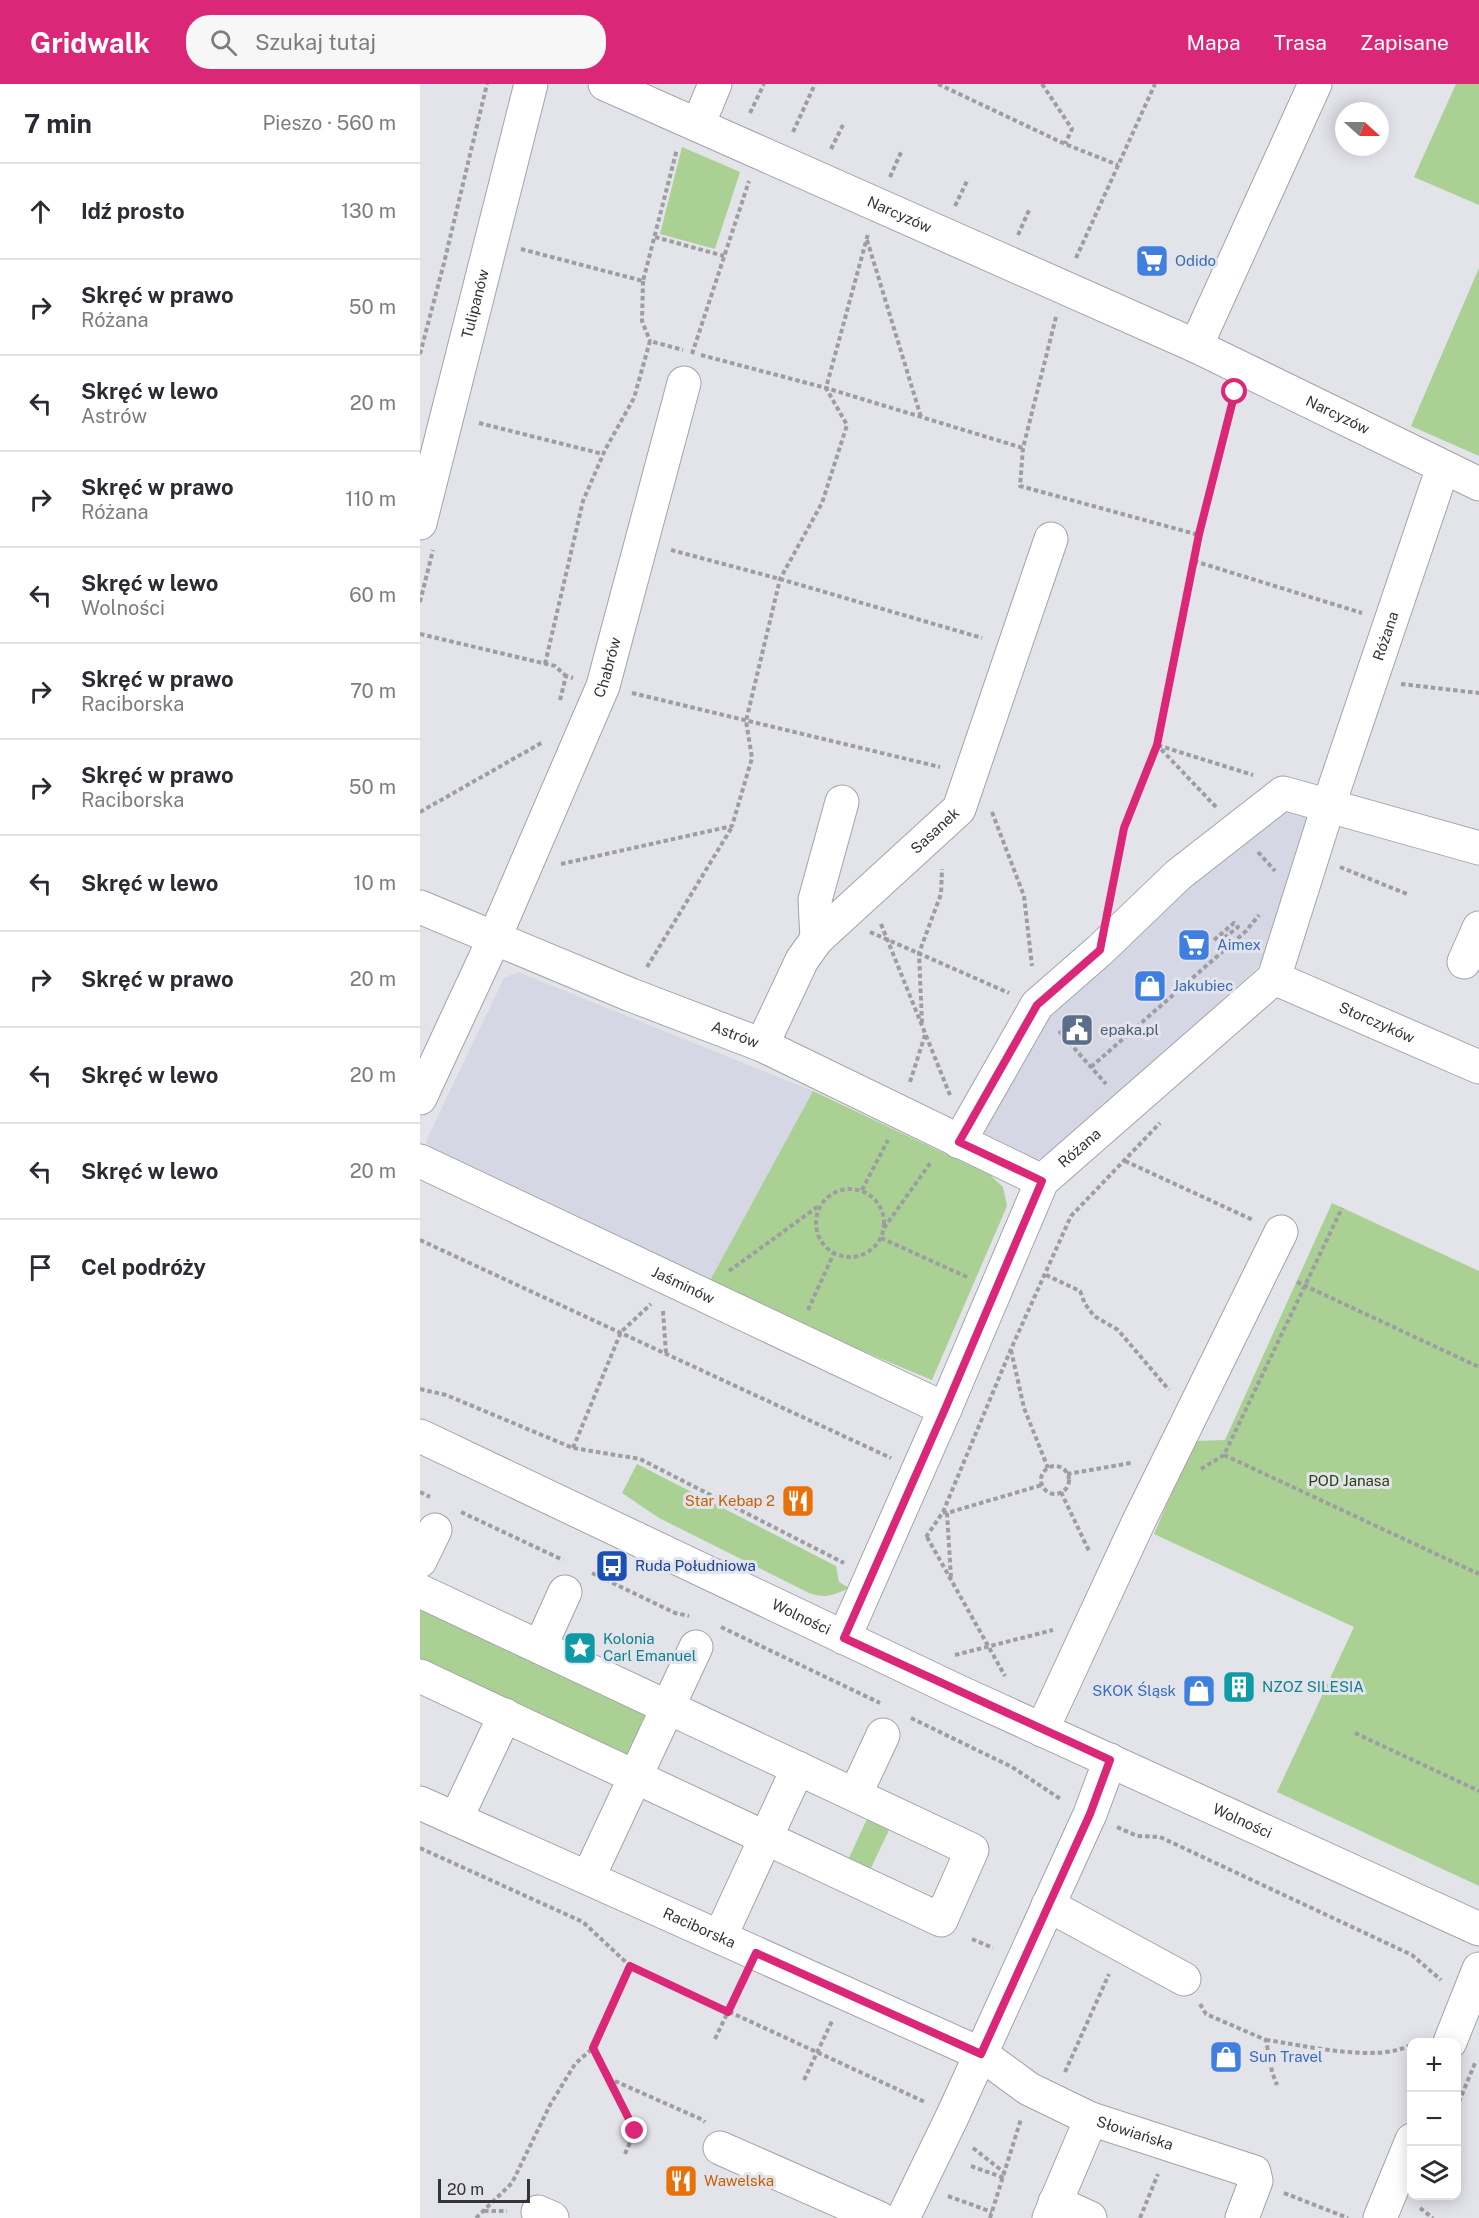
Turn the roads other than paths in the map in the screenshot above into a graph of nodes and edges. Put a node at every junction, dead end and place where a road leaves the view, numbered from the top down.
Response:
1 (531, 84) edge
2 (605, 84) edge
3 (715, 84) edge
4 (1315, 84) edge
5 (688, 132) junction
6 (1196, 346) junction
7 (688, 368) road end
8 (1443, 467) junction
9 (1479, 484) edge
10 (420, 523) edge
11 (1051, 539) dead end
12 (842, 802) dead end
13 (1328, 807) junction
14 (1479, 848) edge
15 (420, 907) edge
16 (1479, 928) edge
17 (828, 929) junction
18 (494, 939) junction
19 (1464, 962) dead end
20 (1274, 978) junction
21 (762, 1045) junction
22 (1479, 1067) edge
23 (420, 1098) edge
24 (954, 1140) junction
25 (420, 1161) edge
26 (1042, 1181) junction
27 (1281, 1232) road end
28 (945, 1409) junction
29 (420, 1437) edge
30 (443, 1513) road end
31 (420, 1561) edge
32 (573, 1575) road end
33 (420, 1591) edge
34 (704, 1630) road end
35 (844, 1638) junction
36 (540, 1647) junction
37 (420, 1676) edge
38 (668, 1707) junction
39 (505, 1715) junction
40 (891, 1719) road end
41 (1042, 1730) junction
42 (1110, 1760) junction
43 (798, 1768) junction
44 (636, 1776) junction
45 (855, 1795) junction
46 (420, 1803) edge
47 (456, 1819) junction
48 (766, 1838) junction
49 (588, 1878) junction
50 (1048, 1905) junction
51 (1479, 1929) edge
52 (720, 1937) junction
53 (1184, 1979) road end
54 (1474, 1981) edge
55 (1452, 2038) edge
56 (981, 2054) junction
57 (1091, 2119) junction
58 (1410, 2146) edge
59 (720, 2148) road end
60 (1052, 2210) edge
61 (1383, 2217) edge
62 (879, 2218) edge
63 (903, 2218) edge
64 (1090, 2218) edge
65 (1242, 2218) edge

1 - 10 street, Tulipanów
2 - 5 street, Narcyzów
3 - 5 street
4 - 6 street
5 - 6 street, Narcyzów
6 - 8 street, Narcyzów
7 - 18 street, Chabrów
8 - 9 street, Narcyzów
8 - 13 street, Różana
11 - 17 street, Sasanek
12 - 17 street
13 - 14 street
13 - 20 street, Różana
13 - 24 street
15 - 18 street, Astrów
16 - 19 street
17 - 21 street, Sasanek
18 - 21 street, Astrów
18 - 23 street
20 - 22 street, Storczyków
20 - 26 street, Różana
21 - 24 street, Astrów
24 - 26 street, Astrów
25 - 28 street, Jaśminów
26 - 28 street, Różana
27 - 41 street
28 - 35 street, Różana
29 - 35 street, Wolności
30 - 31 street
32 - 36 street
33 - 36 street
34 - 38 street
35 - 41 street, Wolności
36 - 38 street
37 - 39 street
38 - 43 street
38 - 44 street
39 - 44 street
39 - 47 street
40 - 45 street
41 - 42 street, Wolności
42 - 50 street
42 - 51 street, Wolności
43 - 45 street
43 - 48 street
44 - 48 street
44 - 49 street
45 - 48 street
46 - 47 street, Raciborska
47 - 49 street, Raciborska
48 - 52 street
49 - 52 street, Raciborska
50 - 53 street
50 - 56 street
52 - 56 street, Raciborska
54 - 55 street
56 - 57 street, Słowiańska
56 - 63 street
57 - 60 street
57 - 65 street, Słowiańska
58 - 61 street
59 - 62 street
60 - 64 street

